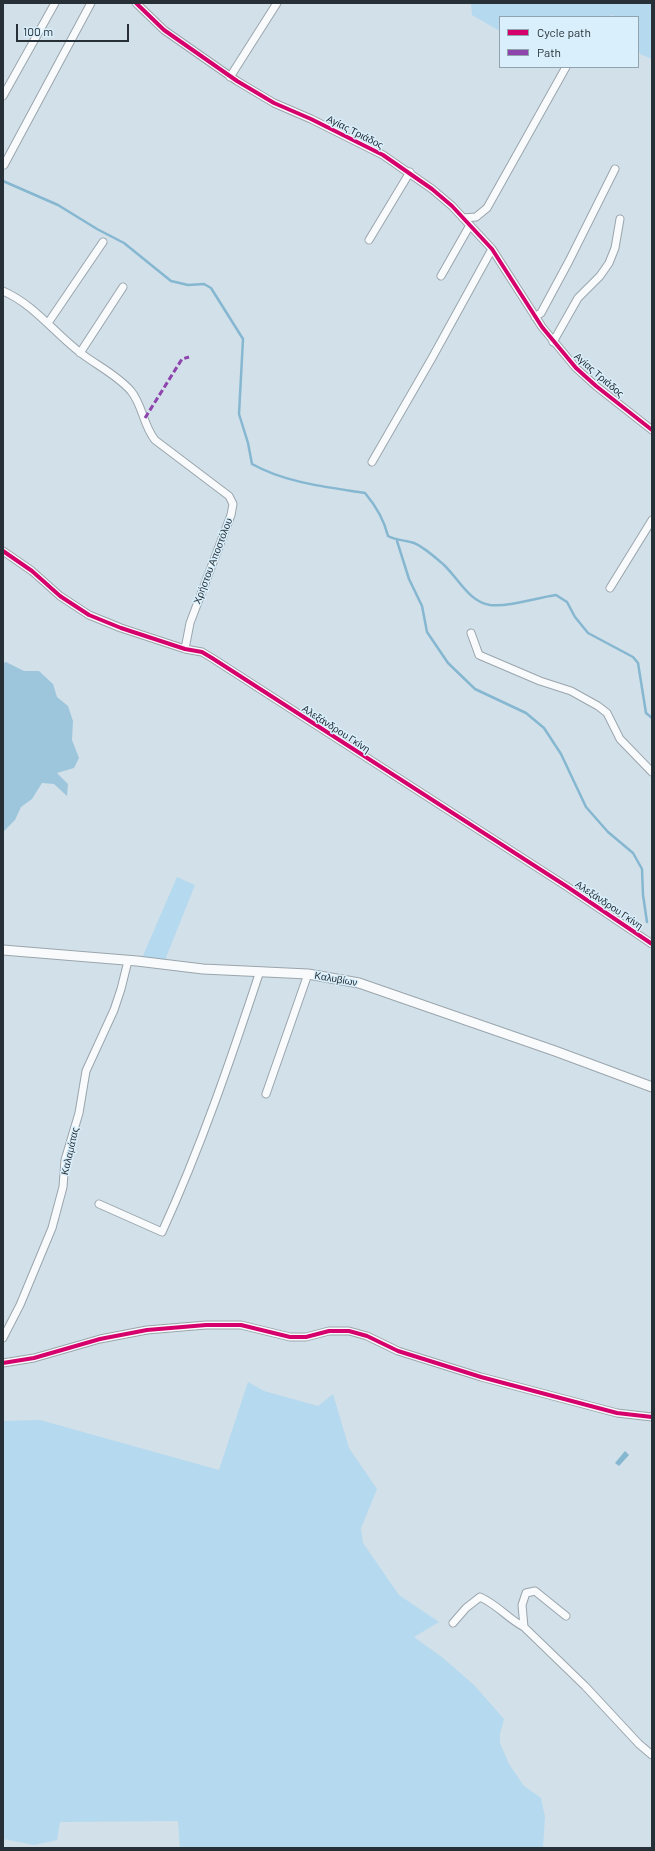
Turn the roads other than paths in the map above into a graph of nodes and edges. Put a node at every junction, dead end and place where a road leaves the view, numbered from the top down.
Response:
1 (54, 3) edge
2 (91, 3) edge
3 (136, 3) edge
4 (277, 3) edge
5 (565, 68) edge
6 (230, 77) junction
7 (3, 96) edge
8 (4, 165) dead end
9 (615, 169) dead end
10 (410, 172) junction
11 (463, 218) junction
12 (620, 219) dead end
13 (470, 225) junction
14 (369, 240) dead end
15 (103, 242) dead end
16 (492, 249) junction
17 (441, 276) dead end
18 (123, 287) dead end
19 (3, 290) edge
20 (535, 317) junction
21 (48, 323) junction
22 (553, 342) junction
23 (80, 353) junction
24 (652, 430) edge
25 (372, 462) dead end
26 (652, 520) edge
27 (3, 550) edge
28 (610, 588) dead end
29 (471, 633) dead end
30 (185, 649) junction
31 (652, 772) edge
32 (652, 944) edge
33 (3, 950) edge
34 (128, 961) junction
35 (260, 971) junction
36 (308, 974) junction
37 (652, 1087) edge
38 (266, 1094) dead end
39 (99, 1204) dead end
40 (3, 1338) edge
41 (3, 1363) edge
42 (652, 1417) edge
43 (566, 1616) dead end
44 (453, 1623) dead end
45 (524, 1627) junction
46 (652, 1755) edge

1 - 7 street
2 - 8 street
3 - 6 street, Αγίας Τριάδος
4 - 6 street
5 - 11 street
6 - 10 street, Αγίας Τριάδος
9 - 20 street
10 - 11 street, Αγίας Τριάδος
10 - 14 street
11 - 13 street, Αγίας Τριάδος
12 - 22 street
13 - 16 street, Αγίας Τριάδος
13 - 17 street
15 - 21 street
16 - 20 street, Αγίας Τριάδος
16 - 25 street
18 - 23 street
19 - 21 street, Χρήστου Αποστόλου
20 - 22 street, Αγίας Τριάδος
21 - 23 street, Χρήστου Αποστόλου
22 - 24 street, Αγίας Τριάδος
23 - 30 street, Χρήστου Αποστόλου
26 - 28 street
27 - 30 street, Αλεξάνδρου Γκίνη
29 - 31 street
30 - 32 street, Αλεξάνδρου Γκίνη
33 - 34 main road, Καλυβίων
34 - 35 main road, Καλυβίων
34 - 40 street, Καλαμάτας
35 - 36 main road, Καλυβίων
35 - 39 street
36 - 37 main road, Καλυβίων
36 - 38 street
41 - 42 street
43 - 45 street
44 - 45 street
45 - 46 street

